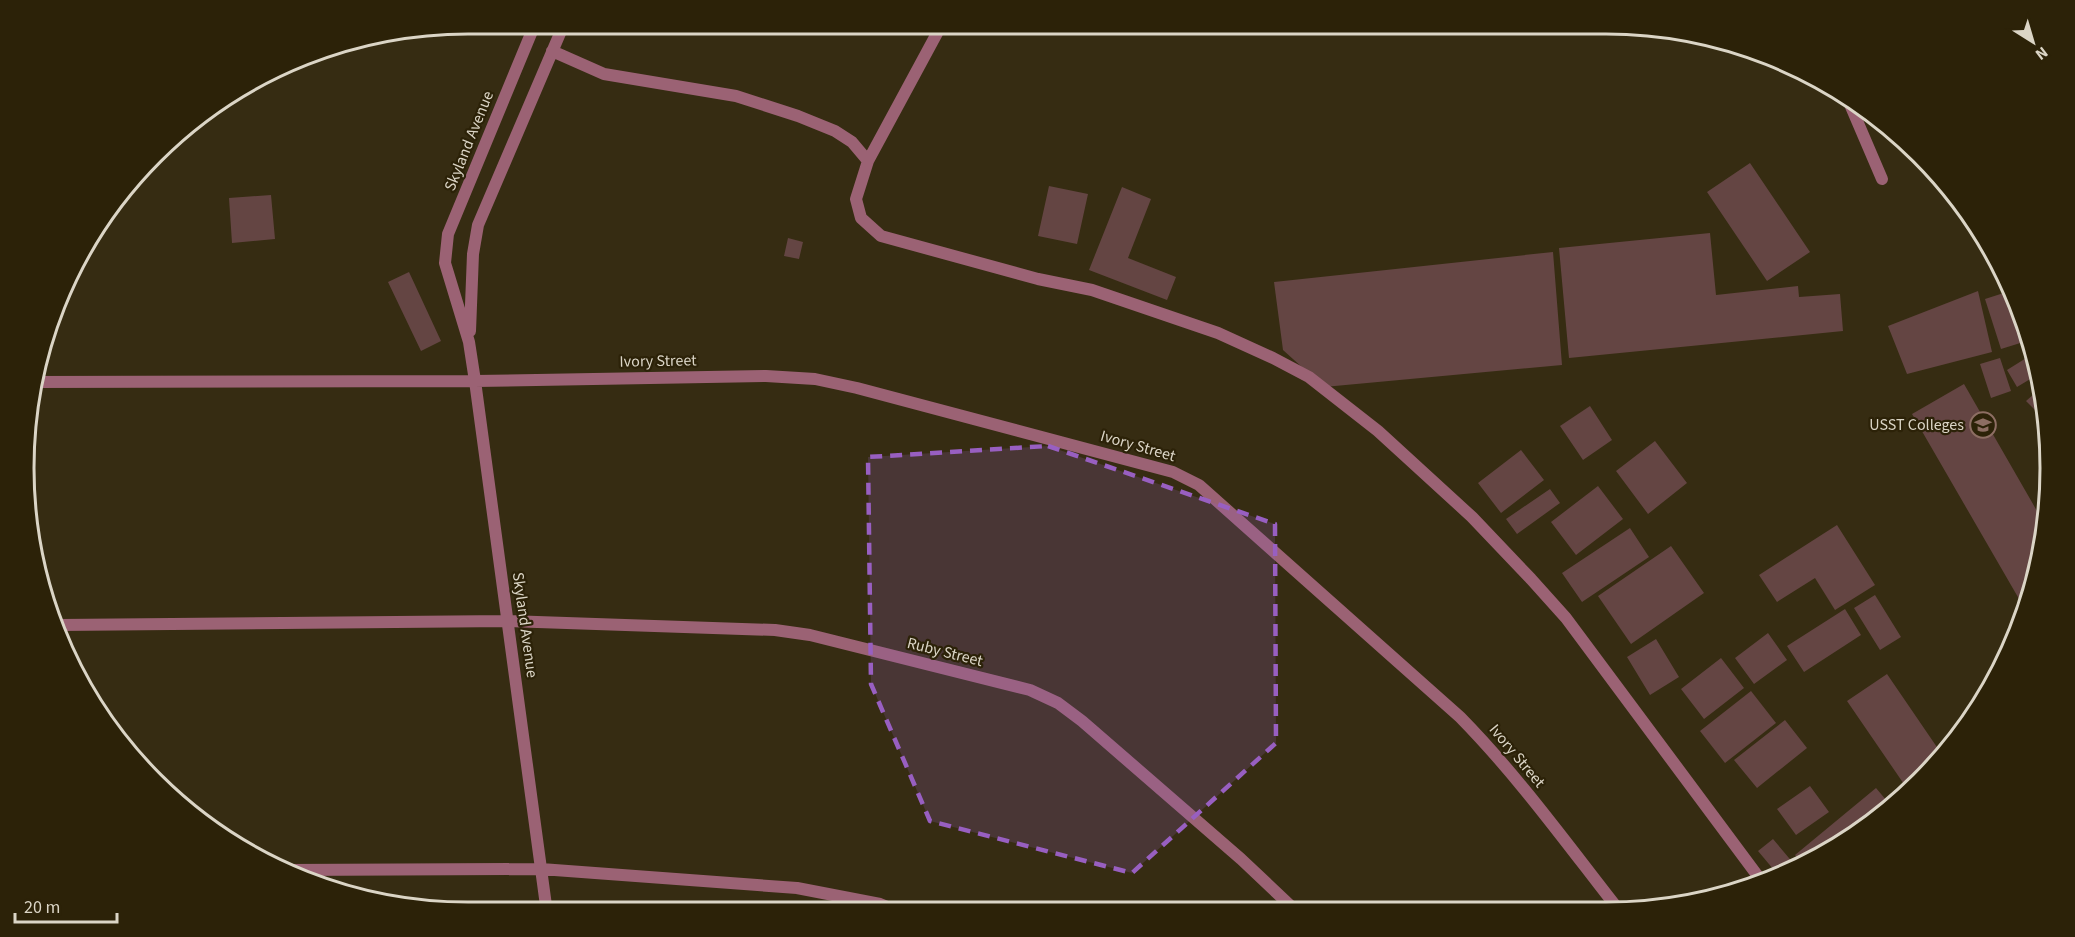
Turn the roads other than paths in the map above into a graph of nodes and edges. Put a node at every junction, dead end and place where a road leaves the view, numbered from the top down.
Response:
1 (531, 34) edge
2 (560, 34) edge
3 (937, 34) edge
4 (552, 51) junction
5 (1853, 112) edge
6 (868, 161) junction
7 (1882, 179) dead end
8 (469, 342) junction
9 (475, 381) junction
10 (43, 382) edge
11 (508, 621) junction
12 (64, 625) edge
13 (541, 869) junction
14 (304, 870) edge
15 (1757, 875) edge
16 (546, 902) edge
17 (870, 902) edge
18 (1286, 902) edge
19 (1612, 902) edge

1 - 8 street, Skyland Avenue
2 - 4 street, Skyland Avenue
3 - 6 street
4 - 6 street
4 - 8 street, Skyland Avenue
5 - 7 street
6 - 15 street
8 - 9 street, Skyland Avenue
9 - 10 street, Ivory Street
9 - 11 street, Skyland Avenue
9 - 19 street, Ivory Street
11 - 12 street, Ruby Street
11 - 13 street, Skyland Avenue
11 - 18 street, Ruby Street
13 - 14 street
13 - 16 street, Skyland Avenue
13 - 17 street

